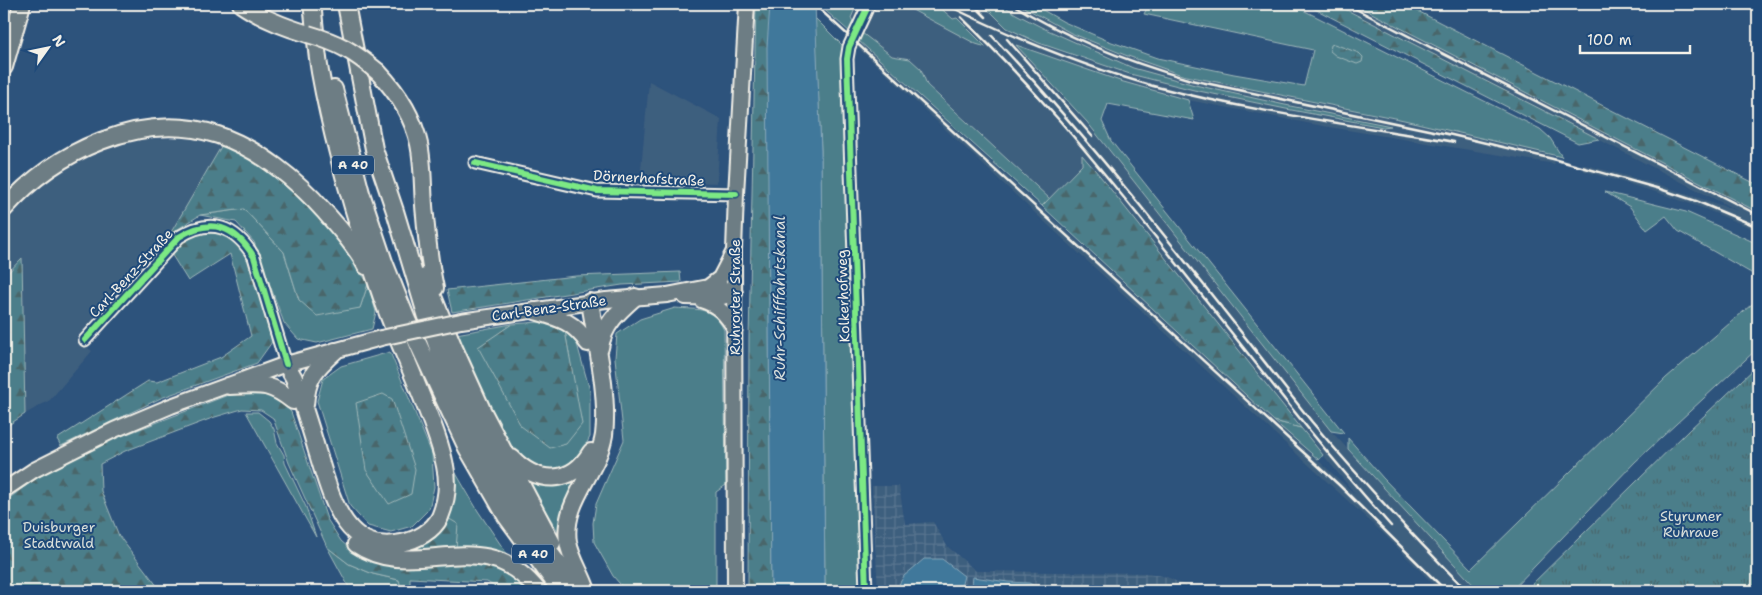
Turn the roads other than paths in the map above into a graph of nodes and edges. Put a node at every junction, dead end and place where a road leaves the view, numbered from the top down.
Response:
1 (15, 4) edge
2 (22, 4) edge
3 (241, 4) edge
4 (312, 4) edge
5 (318, 4) edge
6 (346, 4) edge
7 (747, 4) edge
8 (869, 4) edge
9 (4, 44) edge
10 (4, 67) edge
11 (475, 163) dead end
12 (736, 194) junction
13 (4, 209) edge
14 (395, 211) junction
15 (734, 250) junction
16 (708, 287) junction
17 (379, 290) junction
18 (735, 293) junction
19 (667, 295) junction
20 (635, 297) junction
21 (696, 298) junction
22 (584, 303) junction
23 (535, 310) junction
24 (440, 315) junction
25 (735, 329) junction
26 (85, 340) dead end
27 (588, 343) junction
28 (336, 351) junction
29 (599, 356) junction
30 (286, 364) junction
31 (416, 380) junction
32 (228, 386) junction
33 (299, 405) junction
34 (499, 443) junction
35 (4, 490) edge
36 (506, 516) junction
37 (569, 587) edge
38 (538, 591) edge
39 (587, 591) edge
40 (735, 591) edge
41 (866, 591) edge

1 - 9 highway
2 - 10 highway
3 - 24 highway, bridge
4 - 17 highway
5 - 36 highway, A 40
6 - 14 highway, A 40
7 - 12 main road, Ruhrorter Straße
8 - 41 street, Kolkerhofweg
11 - 12 street, Dörnerhofstraße
12 - 15 main road, Ruhrorter Straße
13 - 17 highway
14 - 24 highway
14 - 37 highway, A 40
15 - 16 main road
15 - 18 main road, Ruhrorter Straße
16 - 18 main road, Carl-Benz-Straße
16 - 19 main road, Carl-Benz-Straße
17 - 31 highway
18 - 21 main road, Carl-Benz-Straße
18 - 25 main road, Ruhrorter Straße
19 - 20 main road, Carl-Benz-Straße
19 - 21 main road, Carl-Benz-Straße
20 - 22 main road, Carl-Benz-Straße
20 - 29 highway
21 - 25 main road
22 - 23 main road, Carl-Benz-Straße
22 - 27 highway
22 - 29 highway
23 - 27 highway
23 - 28 main road, Carl-Benz-Straße, bridge
24 - 34 highway
25 - 40 main road, Ruhrorter Straße
26 - 30 street, Carl-Benz-Straße
27 - 34 highway
28 - 30 main road, Carl-Benz-Straße
28 - 33 highway
29 - 39 highway
30 - 32 main road, Carl-Benz-Straße
30 - 33 highway
31 - 33 highway
31 - 36 highway
32 - 33 highway
32 - 35 main road, Carl-Benz-Straße
33 - 38 highway
34 - 37 highway
36 - 37 highway, A 40

